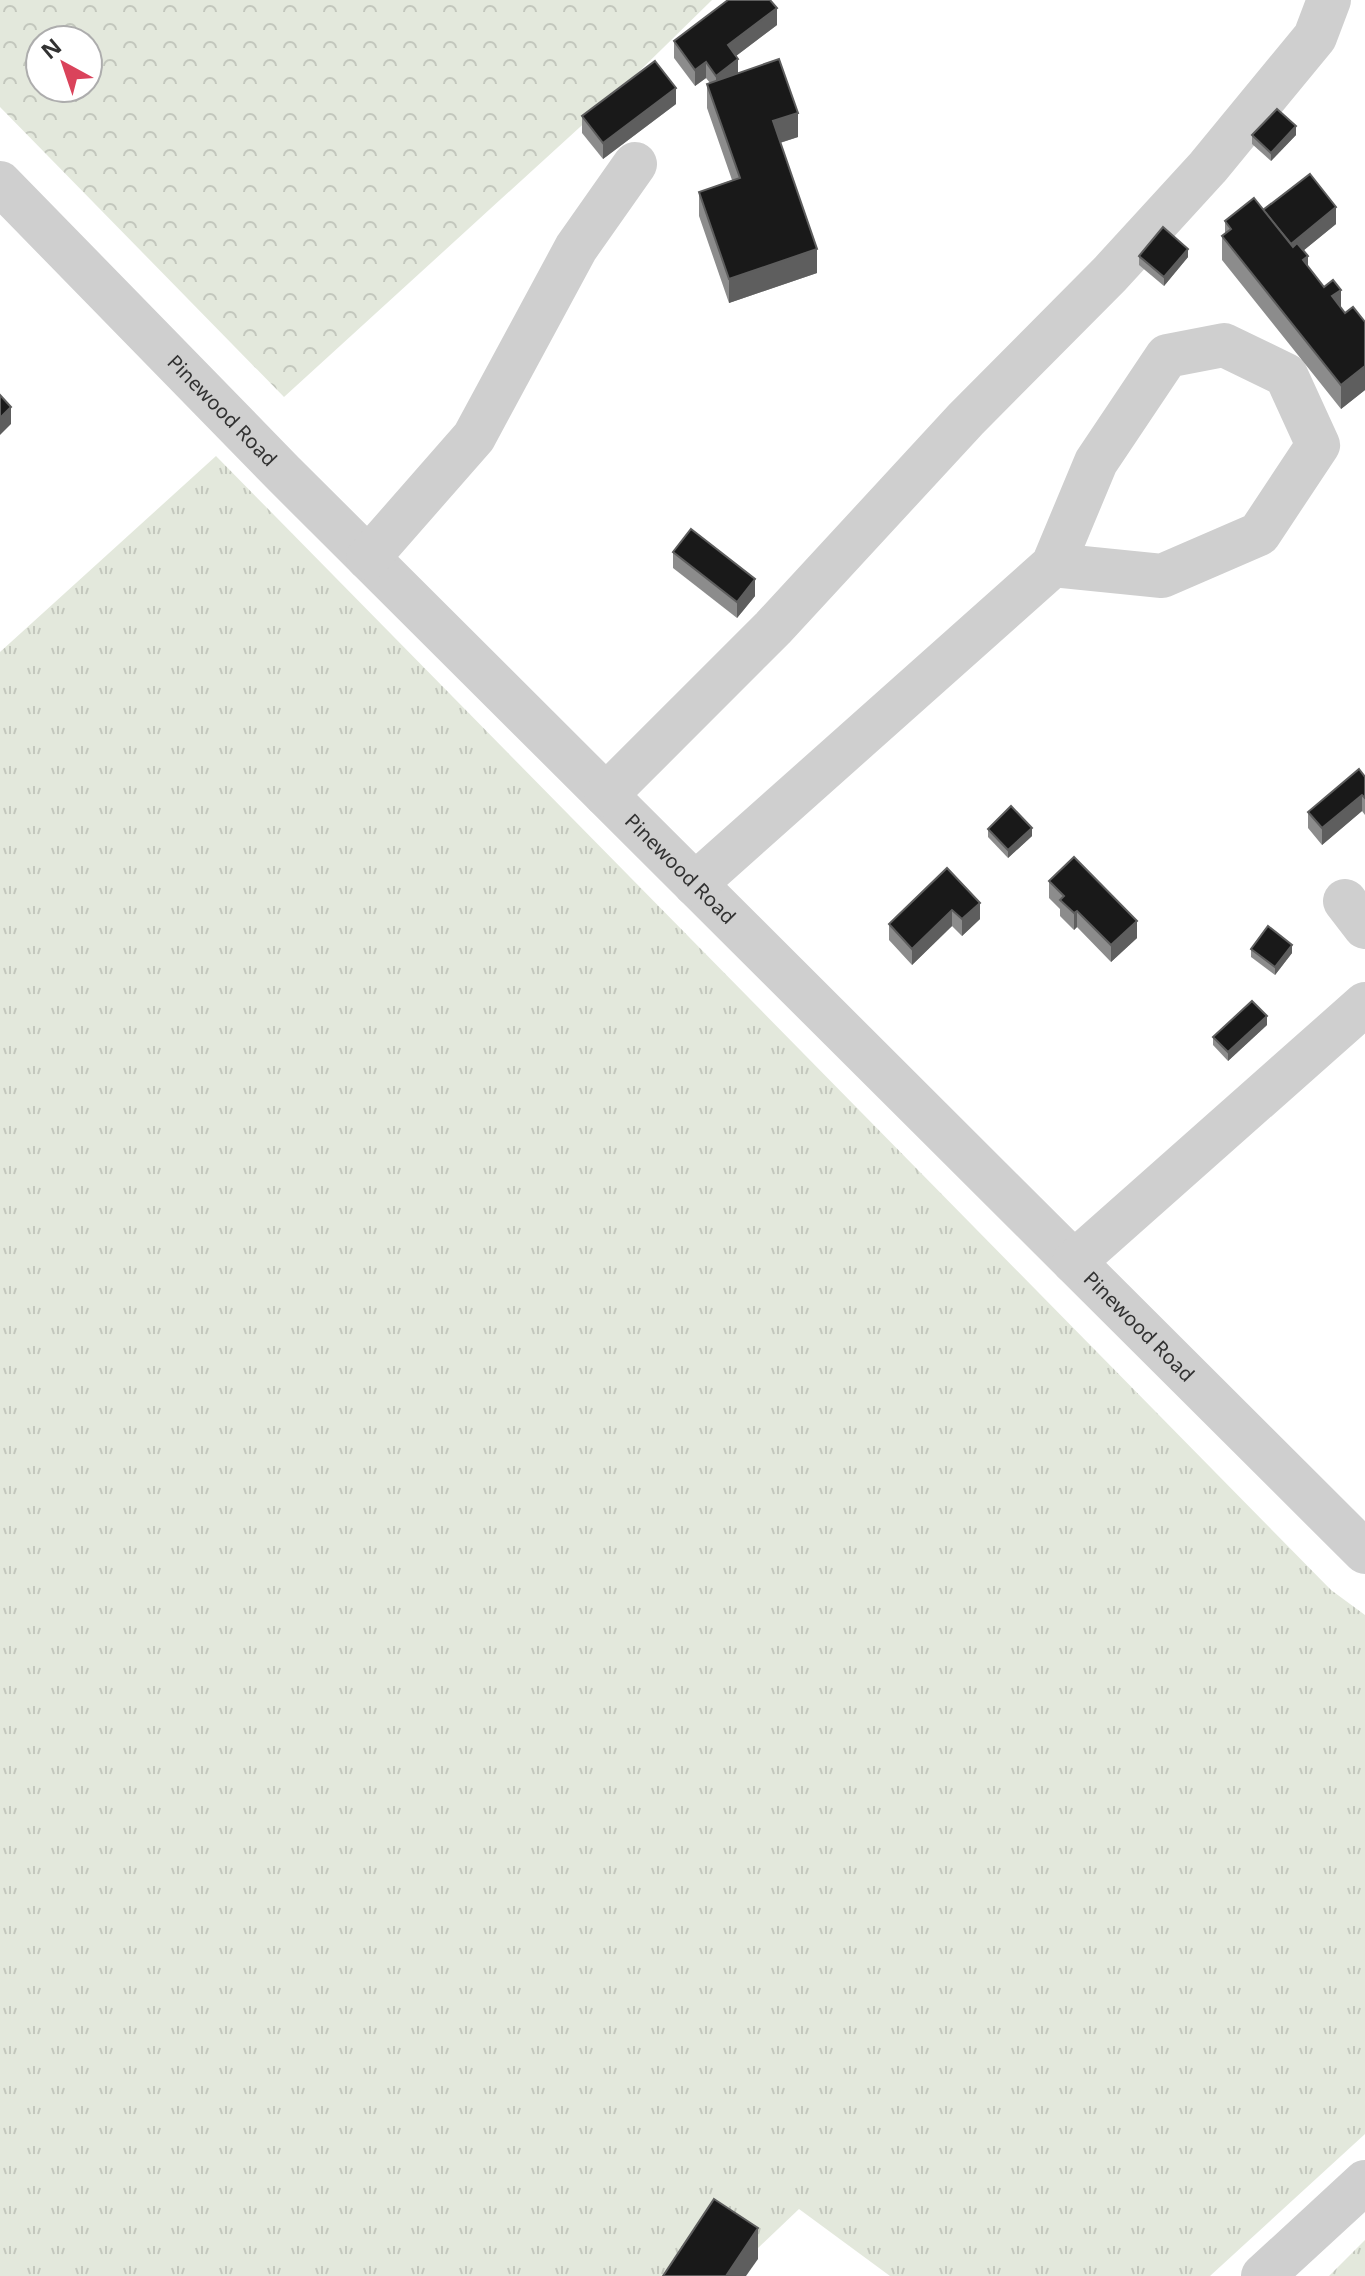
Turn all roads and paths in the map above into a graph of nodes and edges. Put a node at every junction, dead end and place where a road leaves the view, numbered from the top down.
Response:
1 (1329, 0) edge
2 (635, 164) dead end
3 (0, 183) edge
4 (368, 558) junction
5 (1053, 565) junction
6 (606, 795) junction
7 (695, 884) junction
8 (1365, 1004) edge
9 (1074, 1262) junction
10 (1365, 1552) edge
11 (1365, 2182) edge
12 (1263, 2276) edge

1 - 6 street
2 - 4 street
3 - 4 street, Pinewood Road
4 - 6 street, Pinewood Road
5 - 5 street
5 - 7 street
6 - 7 street, Pinewood Road
7 - 9 street, Pinewood Road
8 - 9 street
9 - 10 street, Pinewood Road
11 - 12 street

